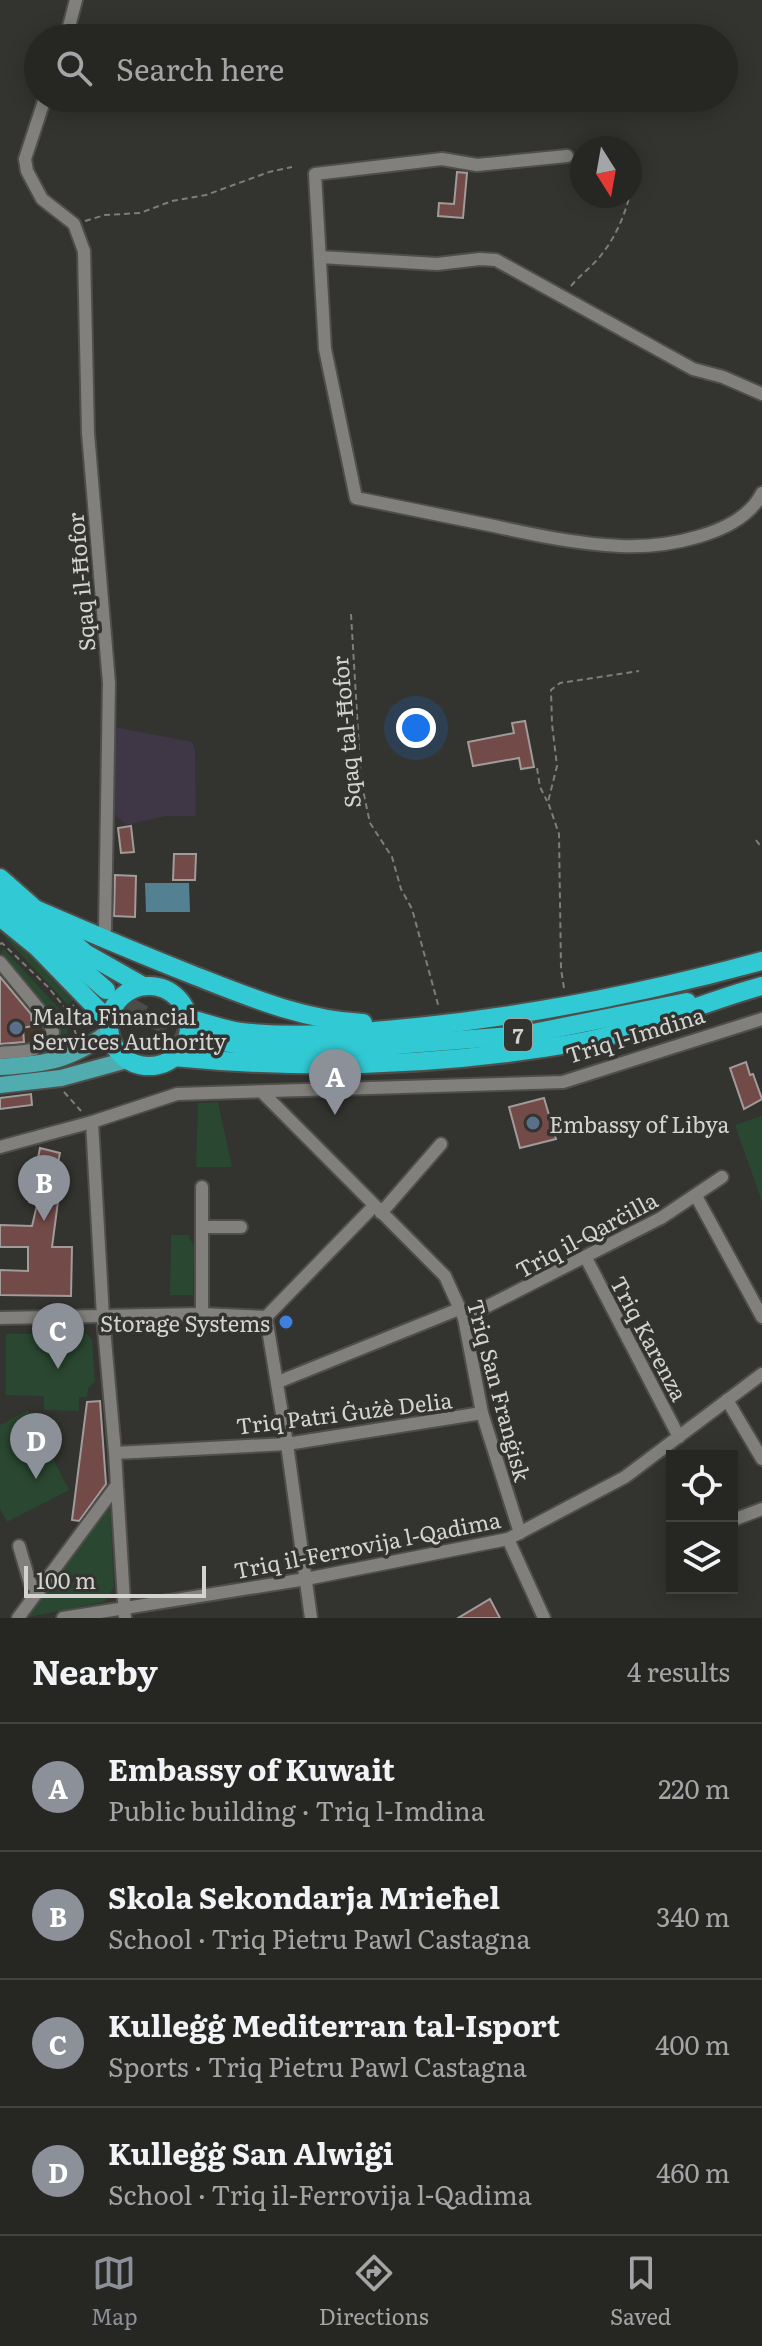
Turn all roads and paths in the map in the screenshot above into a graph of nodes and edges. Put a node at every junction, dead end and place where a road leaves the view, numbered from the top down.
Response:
1 (76, 0) edge
2 (70, 24) edge
3 (40, 112) edge
4 (567, 156) dead end
5 (292, 167) dead end
6 (626, 208) edge
7 (74, 224) junction
8 (320, 257) junction
9 (563, 296) junction
10 (762, 394) edge
11 (760, 500) edge
12 (351, 614) dead end
13 (639, 671) dead end
14 (537, 768) dead end
15 (548, 802) junction
16 (756, 840) dead end
17 (762, 848) edge
18 (0, 878) edge
19 (0, 897) edge
20 (35, 909) junction
21 (0, 917) edge
22 (101, 938) junction
23 (0, 944) edge
24 (762, 961) edge
25 (0, 962) edge
26 (143, 986) junction
27 (753, 988) edge
28 (106, 990) tunnel mouth
29 (85, 996) junction
30 (565, 1005) junction
31 (67, 1010) junction
32 (188, 1019) junction
33 (762, 1019) edge
34 (437, 1025) junction
35 (109, 1026) junction
36 (204, 1039) tunnel mouth
37 (83, 1051) junction
38 (0, 1053) edge
39 (170, 1059) junction
40 (127, 1060) junction
41 (0, 1067) edge
42 (0, 1085) edge
43 (262, 1092) junction
44 (92, 1122) junction
45 (441, 1144) dead end
46 (0, 1147) edge
47 (722, 1177) dead end
48 (202, 1187) dead end
49 (696, 1196) junction
50 (377, 1209) junction
51 (202, 1227) junction
52 (241, 1227) dead end
53 (586, 1258) junction
54 (202, 1314) junction
55 (462, 1314) junction
56 (103, 1317) junction
57 (266, 1317) junction
58 (762, 1317) edge
59 (0, 1318) edge
60 (762, 1374) edge
61 (278, 1382) junction
62 (727, 1400) junction
63 (482, 1413) junction
64 (679, 1437) junction
65 (287, 1444) junction
66 (115, 1453) junction
67 (762, 1459) edge
68 (116, 1486) junction
69 (762, 1509) edge
70 (738, 1518) edge
71 (514, 1536) junction
72 (19, 1546) dead end
73 (306, 1579) junction
74 (39, 1591) junction
75 (124, 1613) edge
76 (70, 1617) edge
77 (18, 1618) edge
78 (311, 1618) edge
79 (544, 1618) edge

1 - 2 street
3 - 7 street
4 - 8 street
5 - 7 path
6 - 9 path
7 - 22 street, Sqaq il-Ħofor
8 - 9 street
8 - 11 street
9 - 10 street
12 - 34 path, Sqaq tal-Ħofor
13 - 15 path
14 - 15 path
15 - 30 path
16 - 17 path
18 - 20 highway
19 - 28 highway
20 - 22 highway, Triq l-Imdina
20 - 26 highway
21 - 29 highway
22 - 34 highway, Triq l-Imdina
23 - 31 path
24 - 30 highway, Triq l-Imdina / 7
25 - 38 street
26 - 32 highway
26 - 35 highway
27 - 36 highway, Triq l-Imdina / 7
27 - 39 highway, Triq l-Imdina / 7
29 - 31 path
29 - 35 highway
30 - 34 highway, Triq l-Imdina / 7
31 - 37 path
32 - 34 highway, Triq l-Imdina
32 - 39 highway
33 - 43 street, Triq l-Imdina
35 - 37 main road
35 - 40 highway
37 - 41 main road
39 - 40 highway, Triq l-Imdina
40 - 42 main road, Triq l-Imdina
43 - 44 street, Triq l-Imdina
43 - 50 street, Triq San Franġisk
44 - 46 street, Triq l-Imdina
44 - 56 street
45 - 50 street
47 - 49 street, Triq il-Qarċilla
48 - 51 street
49 - 53 street, Triq il-Qarċilla
49 - 58 street
50 - 55 street, Triq San Franġisk
50 - 57 street
51 - 52 street
51 - 54 street
53 - 55 street, Triq il-Qarċilla
53 - 64 street, Triq Karenza
54 - 56 street
54 - 57 street
55 - 61 street, Triq il-Qarċilla
55 - 63 street, Triq San Franġisk
56 - 59 street
56 - 66 street
57 - 61 street
60 - 62 street, Triq il-Ferrovija l-Qadima
61 - 65 street
62 - 64 street, Triq il-Ferrovija l-Qadima
62 - 67 street
63 - 65 street, Triq Patri Ġużè Delia
63 - 71 street, Triq San Franġisk
64 - 71 street, Triq il-Ferrovija l-Qadima
65 - 66 street, Triq Patri Ġużè Delia
65 - 73 street
66 - 68 street
68 - 74 street
68 - 75 street
69 - 70 street
71 - 73 street, Triq il-Ferrovija l-Qadima
71 - 79 street, Triq San Franġisk
72 - 74 street
73 - 75 street, Triq il-Ferrovija l-Qadima
73 - 78 street
74 - 77 street
75 - 76 street, Triq il-Ferrovija l-Qadima

